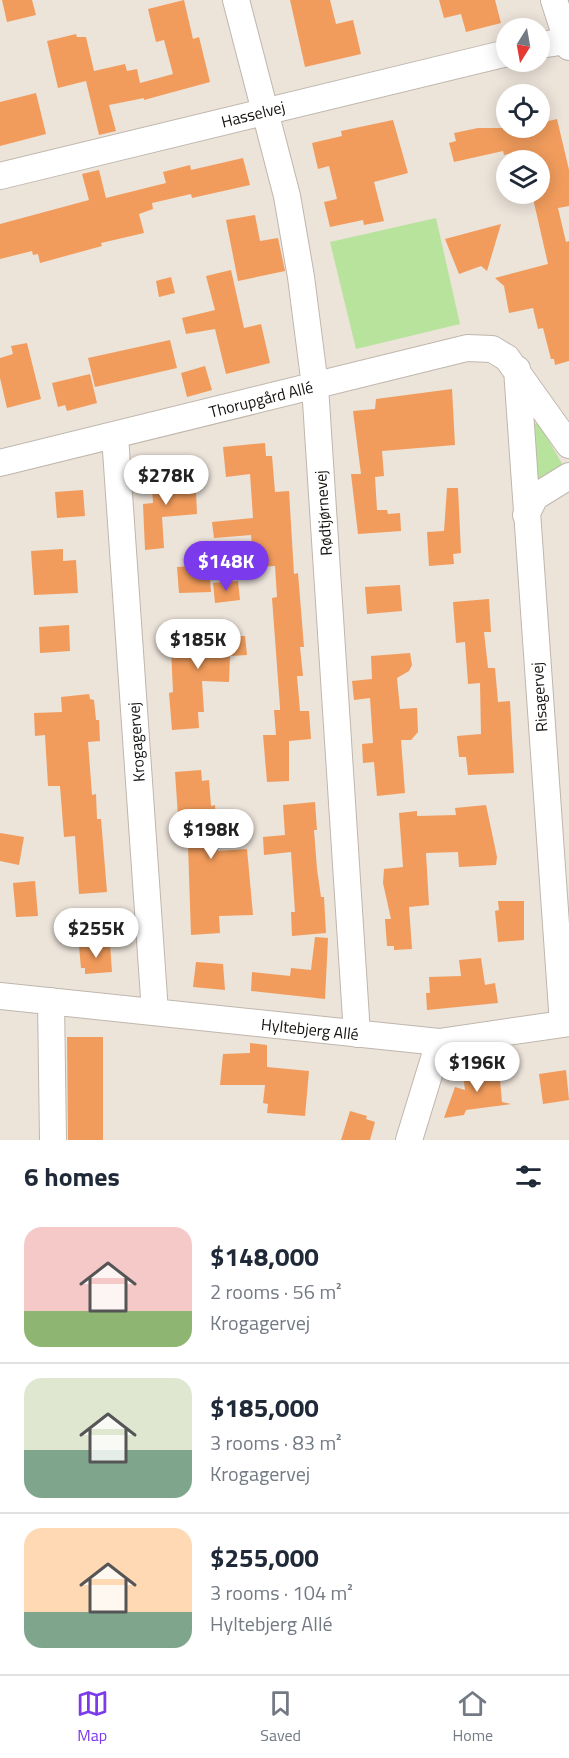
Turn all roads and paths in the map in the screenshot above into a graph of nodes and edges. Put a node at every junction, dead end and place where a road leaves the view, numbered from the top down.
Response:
1 (236, 0) edge
2 (554, 0) edge
3 (568, 44) edge
4 (550, 45) edge
5 (496, 56) edge
6 (267, 111) junction
7 (0, 176) edge
8 (517, 369) junction
9 (315, 386) junction
10 (115, 436) junction
11 (569, 445) edge
12 (0, 463) edge
13 (569, 476) edge
14 (526, 515) junction
15 (0, 996) edge
16 (51, 1001) junction
17 (155, 1012) junction
18 (566, 1024) edge
19 (357, 1034) junction
20 (439, 1042) junction
21 (53, 1140) edge
22 (410, 1140) edge

1 - 6 street, Rødtjørnevej
2 - 3 street
3 - 4 street
5 - 6 street, Hasselvej
6 - 7 street, Hasselvej
6 - 9 street, Rødtjørnevej
8 - 9 street, Thorupgård Allé
8 - 11 street, Thorupgård Allé
8 - 14 street, Risagervej
9 - 10 street, Thorupgård Allé
9 - 19 street, Rødtjørnevej
10 - 12 street, Thorupgård Allé
10 - 17 street, Krogagervej
13 - 14 street
14 - 18 street, Risagervej
15 - 16 street, Hyltebjerg Allé
16 - 17 street, Hyltebjerg Allé
16 - 21 street
17 - 19 street, Hyltebjerg Allé
18 - 20 street, Hyltebjerg Allé
19 - 20 street, Hyltebjerg Allé
20 - 22 street

